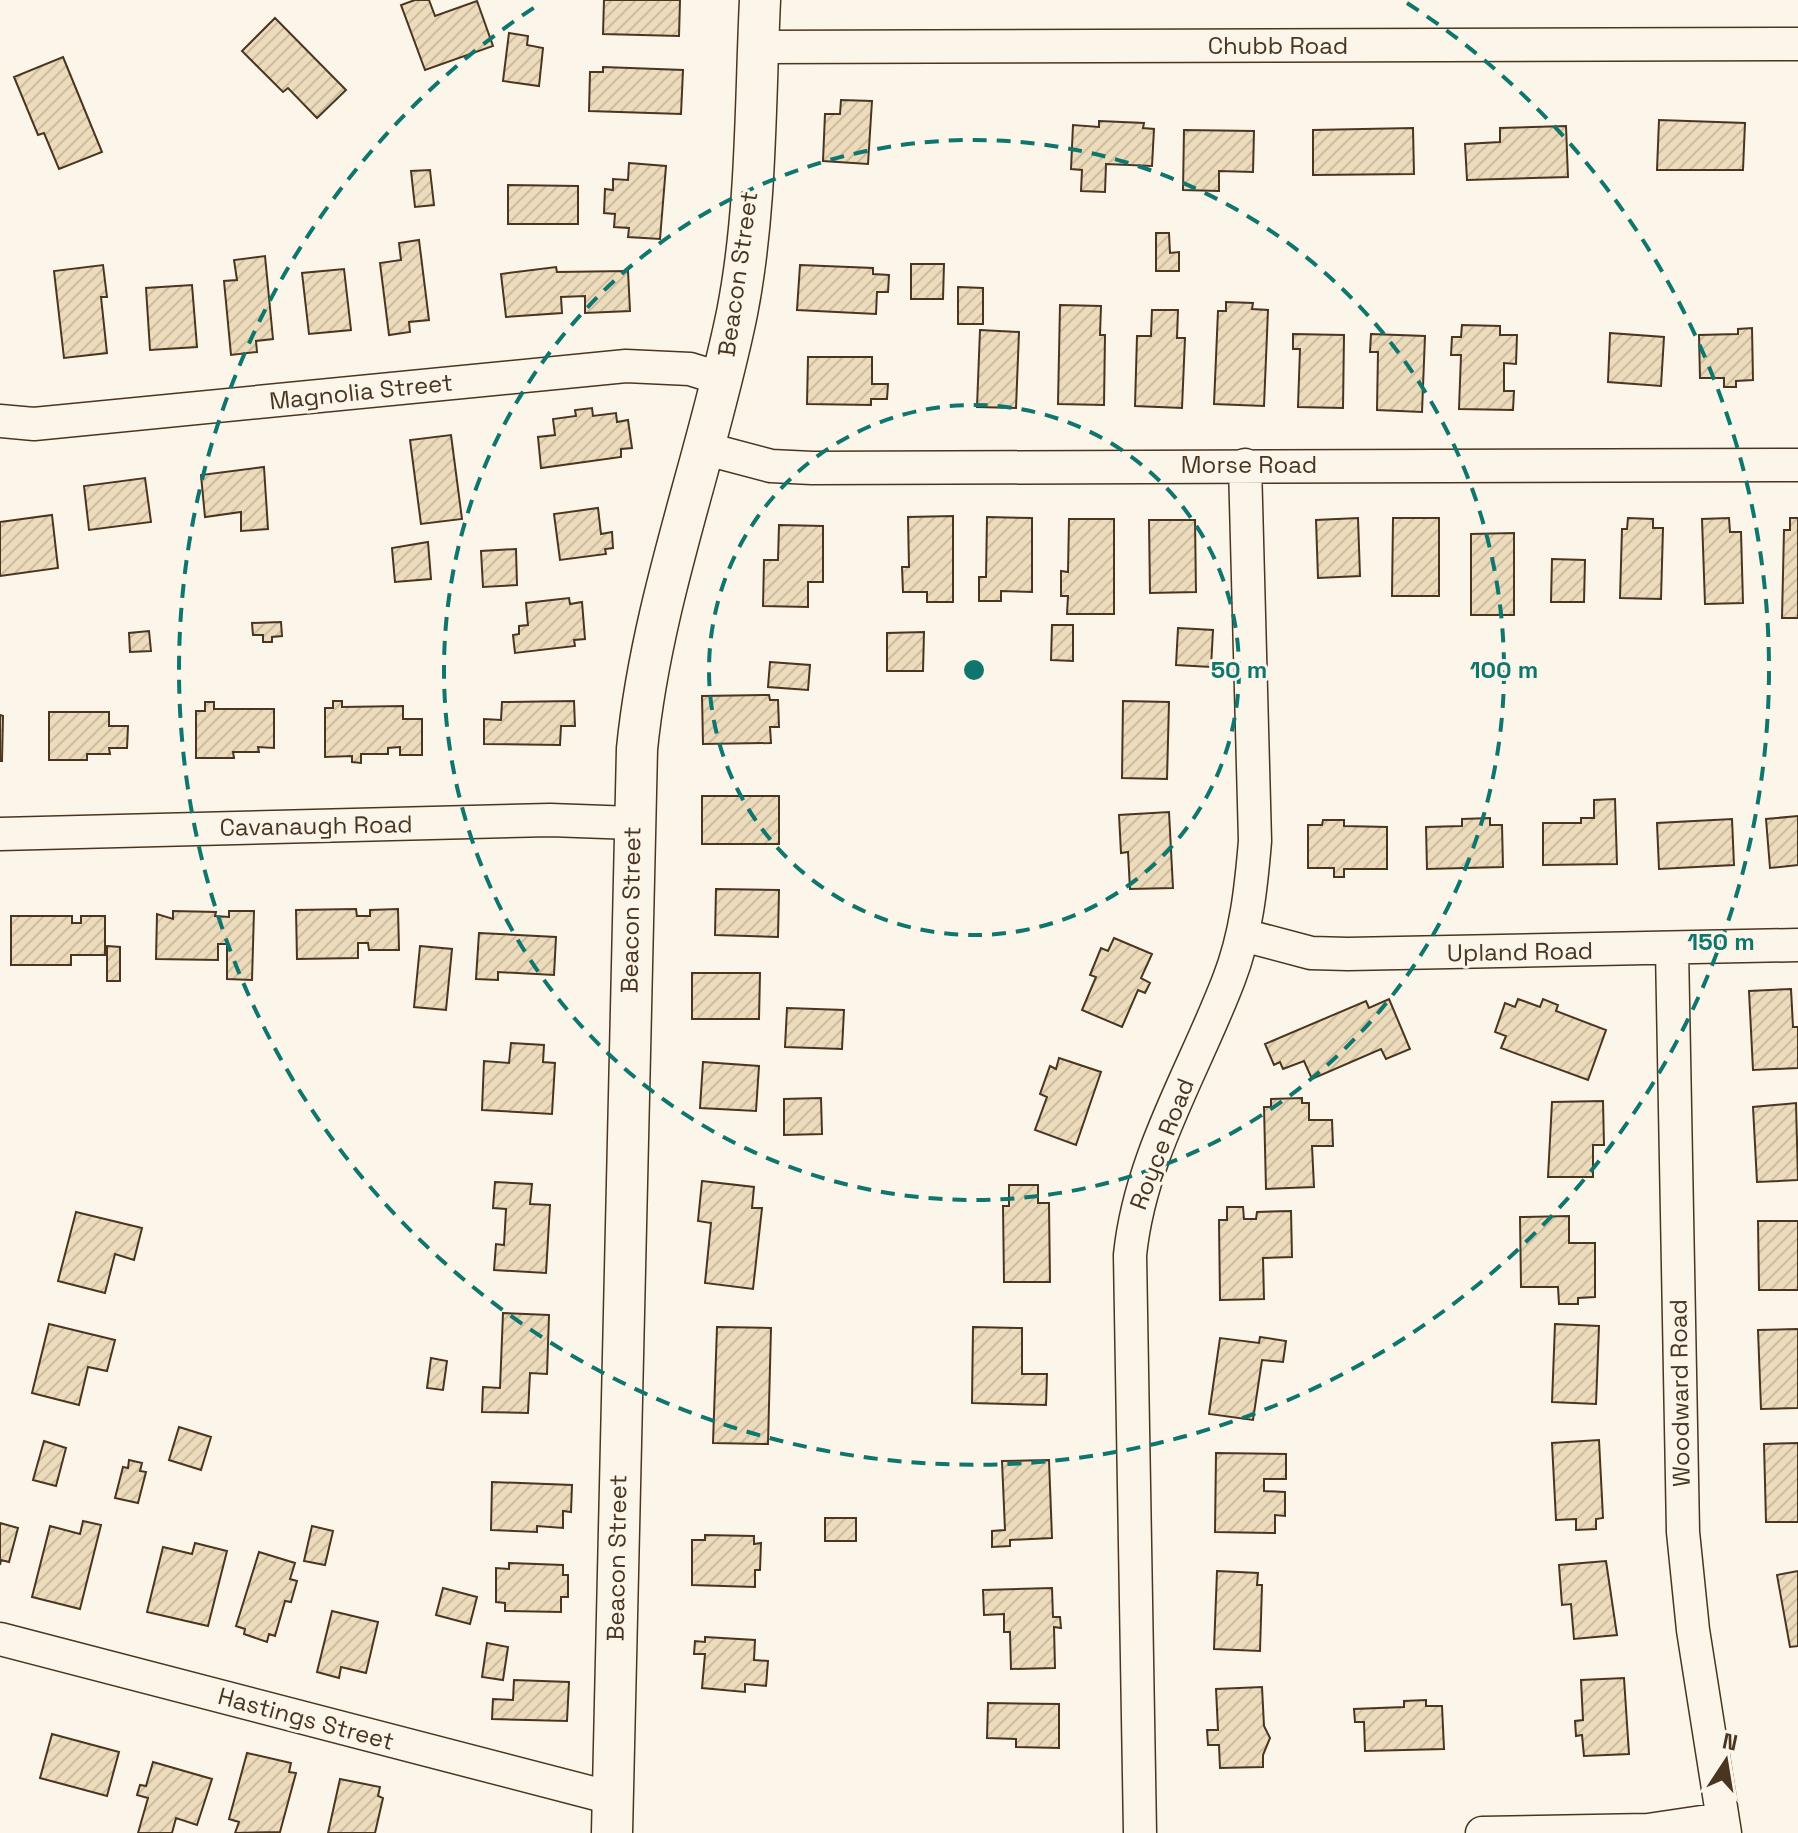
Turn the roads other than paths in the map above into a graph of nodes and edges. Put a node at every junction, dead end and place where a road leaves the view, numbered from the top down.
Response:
1 (760, 0) edge
2 (1798, 44) edge
3 (758, 47) junction
4 (722, 379) junction
5 (0, 421) edge
6 (703, 448) junction
7 (1245, 465) junction
8 (1798, 465) edge
9 (633, 823) junction
10 (0, 834) edge
11 (1243, 935) junction
12 (1798, 945) edge
13 (1672, 949) junction
14 (0, 1639) edge
15 (612, 1816) edge
16 (1723, 1826) edge
17 (1140, 1833) edge
18 (1482, 1833) edge

1 - 3 street, Beacon Street
2 - 3 street, Chubb Road
3 - 4 street, Beacon Street
4 - 5 street, Magnolia Street
4 - 6 street, Beacon Street
6 - 7 street, Morse Road
6 - 9 street, Beacon Street
7 - 8 street, Morse Road
7 - 11 street, Royce Road
9 - 10 street, Cavanaugh Road
9 - 15 street, Beacon Street
11 - 13 street, Upland Road
11 - 17 street, Royce Road
12 - 13 street, Upland Road
13 - 16 street, Woodward Road
14 - 15 street, Hastings Street
16 - 18 street

